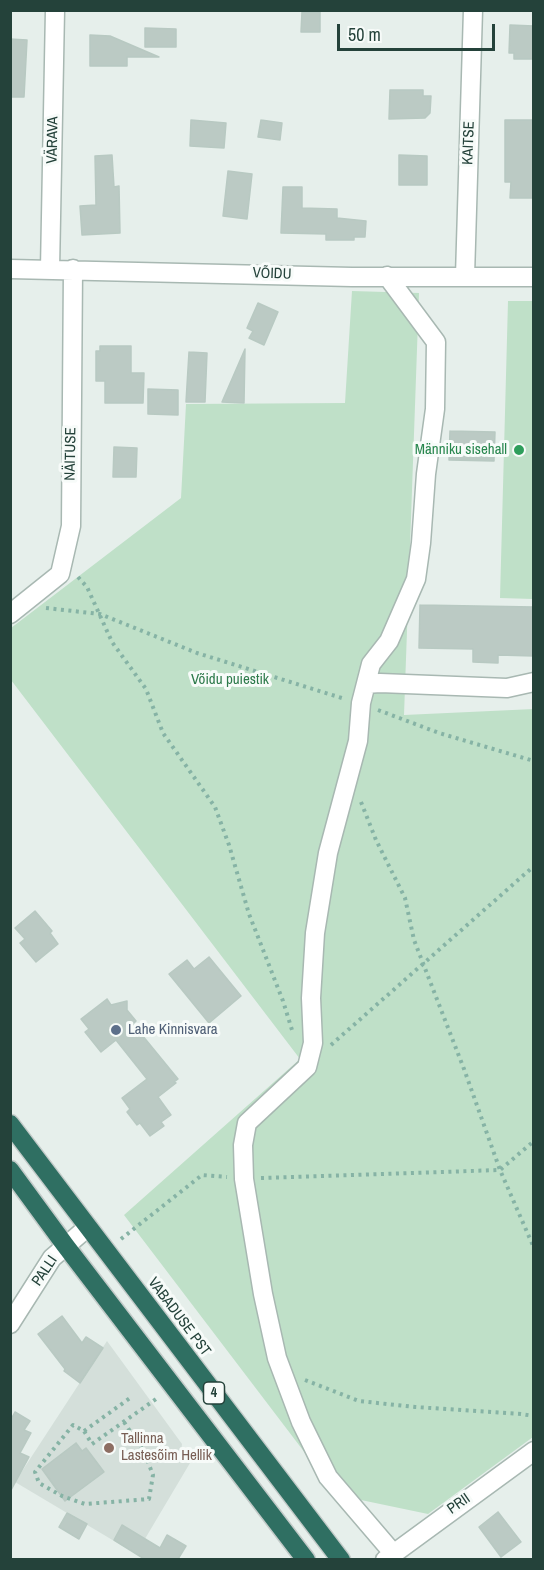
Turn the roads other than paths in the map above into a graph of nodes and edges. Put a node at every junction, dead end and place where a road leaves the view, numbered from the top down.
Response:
1 (55, 10) edge
2 (473, 10) edge
3 (10, 269) edge
4 (50, 269) junction
5 (73, 269) junction
6 (387, 276) junction
7 (465, 276) junction
8 (534, 277) edge
9 (16, 610) edge
10 (534, 682) edge
11 (366, 684) junction
12 (10, 1124) edge
13 (10, 1170) edge
14 (87, 1227) junction
15 (65, 1245) junction
16 (10, 1324) edge
17 (534, 1451) edge
18 (389, 1556) edge
19 (306, 1560) edge
20 (341, 1560) edge

1 - 4 street, VÄRAVA
2 - 7 street, KAITSE
3 - 4 street, VÕIDU
4 - 5 street, VÕIDU
5 - 6 street, VÕIDU
5 - 9 street, NÄITUSE
6 - 7 street, VÕIDU
6 - 11 street
7 - 8 street, VÕIDU
10 - 11 street
11 - 18 street
12 - 14 highway, VABADUSE PST / 4
13 - 15 highway, 4
14 - 15 street, PALLI
14 - 20 highway, VABADUSE PST / 4
15 - 16 street, PALLI
15 - 19 highway, 4
17 - 18 street, PRII

